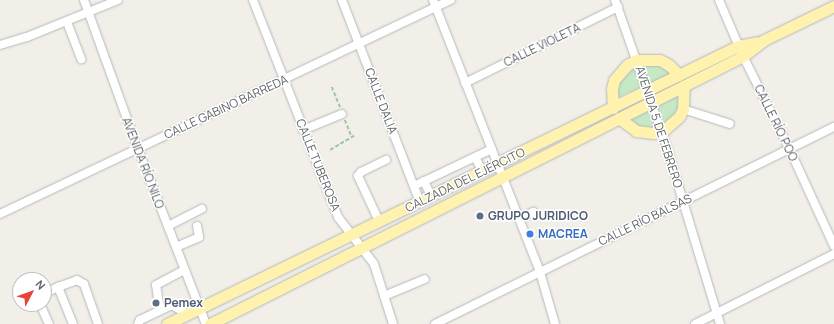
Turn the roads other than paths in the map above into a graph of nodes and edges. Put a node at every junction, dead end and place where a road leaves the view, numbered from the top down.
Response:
1 (84, 0) edge
2 (118, 0) edge
3 (253, 0) edge
4 (342, 0) edge
5 (452, 0) edge
6 (719, 0) edge
7 (434, 4) edge
8 (617, 4) edge
9 (834, 6) edge
10 (88, 13) junction
11 (67, 22) junction
12 (360, 44) junction
13 (0, 45) edge
14 (740, 51) junction
15 (81, 60) dead end
16 (637, 60) junction
17 (284, 80) junction
18 (682, 80) junction
19 (465, 83) junction
20 (650, 96) junction
21 (613, 108) junction
22 (683, 109) junction
23 (342, 114) dead end
24 (619, 118) junction
25 (730, 124) dead end
26 (834, 127) edge
27 (303, 130) junction
28 (661, 131) junction
29 (789, 148) junction
30 (138, 149) junction
31 (492, 149) junction
32 (476, 157) junction
33 (386, 160) dead end
34 (497, 164) junction
35 (482, 171) junction
36 (503, 178) junction
37 (424, 181) junction
38 (414, 186) junction
39 (431, 196) junction
40 (420, 202) junction
41 (684, 202) junction
42 (202, 209) dead end
43 (533, 212) dead end
44 (0, 214) edge
45 (519, 219) junction
46 (379, 221) junction
47 (168, 226) junction
48 (197, 226) dead end
49 (351, 235) junction
50 (834, 246) edge
51 (176, 247) junction
52 (362, 247) junction
53 (834, 254) edge
54 (184, 270) junction
55 (540, 272) junction
56 (425, 279) dead end
57 (58, 287) junction
58 (52, 290) edge
59 (384, 296) junction
60 (199, 309) junction
61 (160, 310) junction
62 (44, 312) edge
63 (717, 313) junction
64 (188, 314) junction
65 (49, 324) edge
66 (73, 324) edge
67 (98, 324) edge
68 (138, 324) edge
69 (167, 324) edge
70 (206, 324) edge
71 (210, 324) edge
72 (393, 324) edge
73 (435, 324) edge
74 (555, 324) edge
75 (695, 324) edge
76 (720, 324) edge

1 - 10 street, AVENIDA RÍO NILO
2 - 10 street
3 - 17 street, CALLE TUBEROSA
4 - 12 street, CALLE DALIA
5 - 7 street, CALLE GABINO BARREDA
6 - 14 street, CALLE RÍO POO
7 - 12 street, CALLE GABINO BARREDA
7 - 19 street
8 - 16 street, AVENIDA 5 DE FEBRERO
8 - 19 street, CALLE VIOLETA
9 - 14 main road, CALZADA DEL EJÉRCITO
10 - 11 street
10 - 30 street, AVENIDA RÍO NILO
11 - 13 street
11 - 15 street
12 - 17 street, CALLE GABINO BARREDA
12 - 38 street, CALLE DALIA
14 - 18 main road, CALZADA DEL EJÉRCITO
14 - 29 street, CALLE RÍO POO
16 - 18 main road
16 - 20 street, AVENIDA 5 DE FEBRERO
16 - 21 main road
17 - 27 street, CALLE TUBEROSA
17 - 30 street, CALLE GABINO BARREDA
18 - 20 main road, CALZADA DEL EJÉRCITO
18 - 22 main road
19 - 31 street
20 - 21 main road, CALZADA DEL EJÉRCITO
20 - 24 main road, CALZADA DEL EJÉRCITO
20 - 28 street, AVENIDA 5 DE FEBRERO
21 - 34 main road, CALZADA DEL EJÉRCITO
22 - 25 street
22 - 28 main road
23 - 27 street
24 - 28 main road
24 - 36 main road, CALZADA DEL EJÉRCITO
26 - 29 street, CALLE RÍO BALSAS
27 - 49 street, CALLE TUBEROSA
28 - 41 street, AVENIDA 5 DE FEBRERO
29 - 41 street, CALLE RÍO BALSAS
29 - 50 street, CALLE RÍO POO
30 - 44 street, CALLE GABINO BARREDA
30 - 47 street, AVENIDA RÍO NILO
31 - 32 street
31 - 34 street
32 - 35 street
32 - 37 street
33 - 46 street
34 - 35 main road, CALZADA DEL EJÉRCITO
34 - 36 street
35 - 39 main road, CALZADA DEL EJÉRCITO
36 - 45 street
36 - 52 main road, CALZADA DEL EJÉRCITO
37 - 38 street
37 - 39 street
38 - 40 street, CALLE DALIA
39 - 40 main road, CALZADA DEL EJÉRCITO
40 - 46 main road, CALZADA DEL EJÉRCITO
41 - 55 street, CALLE RÍO BALSAS
41 - 63 street, AVENIDA 5 DE FEBRERO
42 - 47 street
43 - 45 street
45 - 55 street
46 - 49 main road, CALZADA DEL EJÉRCITO
47 - 51 street, AVENIDA RÍO NILO
48 - 51 street
49 - 52 street, CALLE TUBEROSA
49 - 60 main road, CALZADA DEL EJÉRCITO
51 - 54 street, AVENIDA RÍO NILO
52 - 59 street, CALLE TUBEROSA
52 - 71 main road, CALZADA DEL EJÉRCITO
53 - 63 street
54 - 60 street, AVENIDA RÍO NILO
54 - 61 street
55 - 73 street, CALLE RÍO BALSAS
55 - 74 street
56 - 59 street
57 - 58 street
57 - 66 street
57 - 67 street
59 - 72 street, CALLE TUBEROSA
60 - 64 main road, CALZADA DEL EJÉRCITO
60 - 70 street, AVENIDA RÍO NILO
61 - 64 street
61 - 68 street
62 - 65 street
63 - 75 street
63 - 76 street, AVENIDA 5 DE FEBRERO
64 - 69 main road, CALZADA DEL EJÉRCITO

